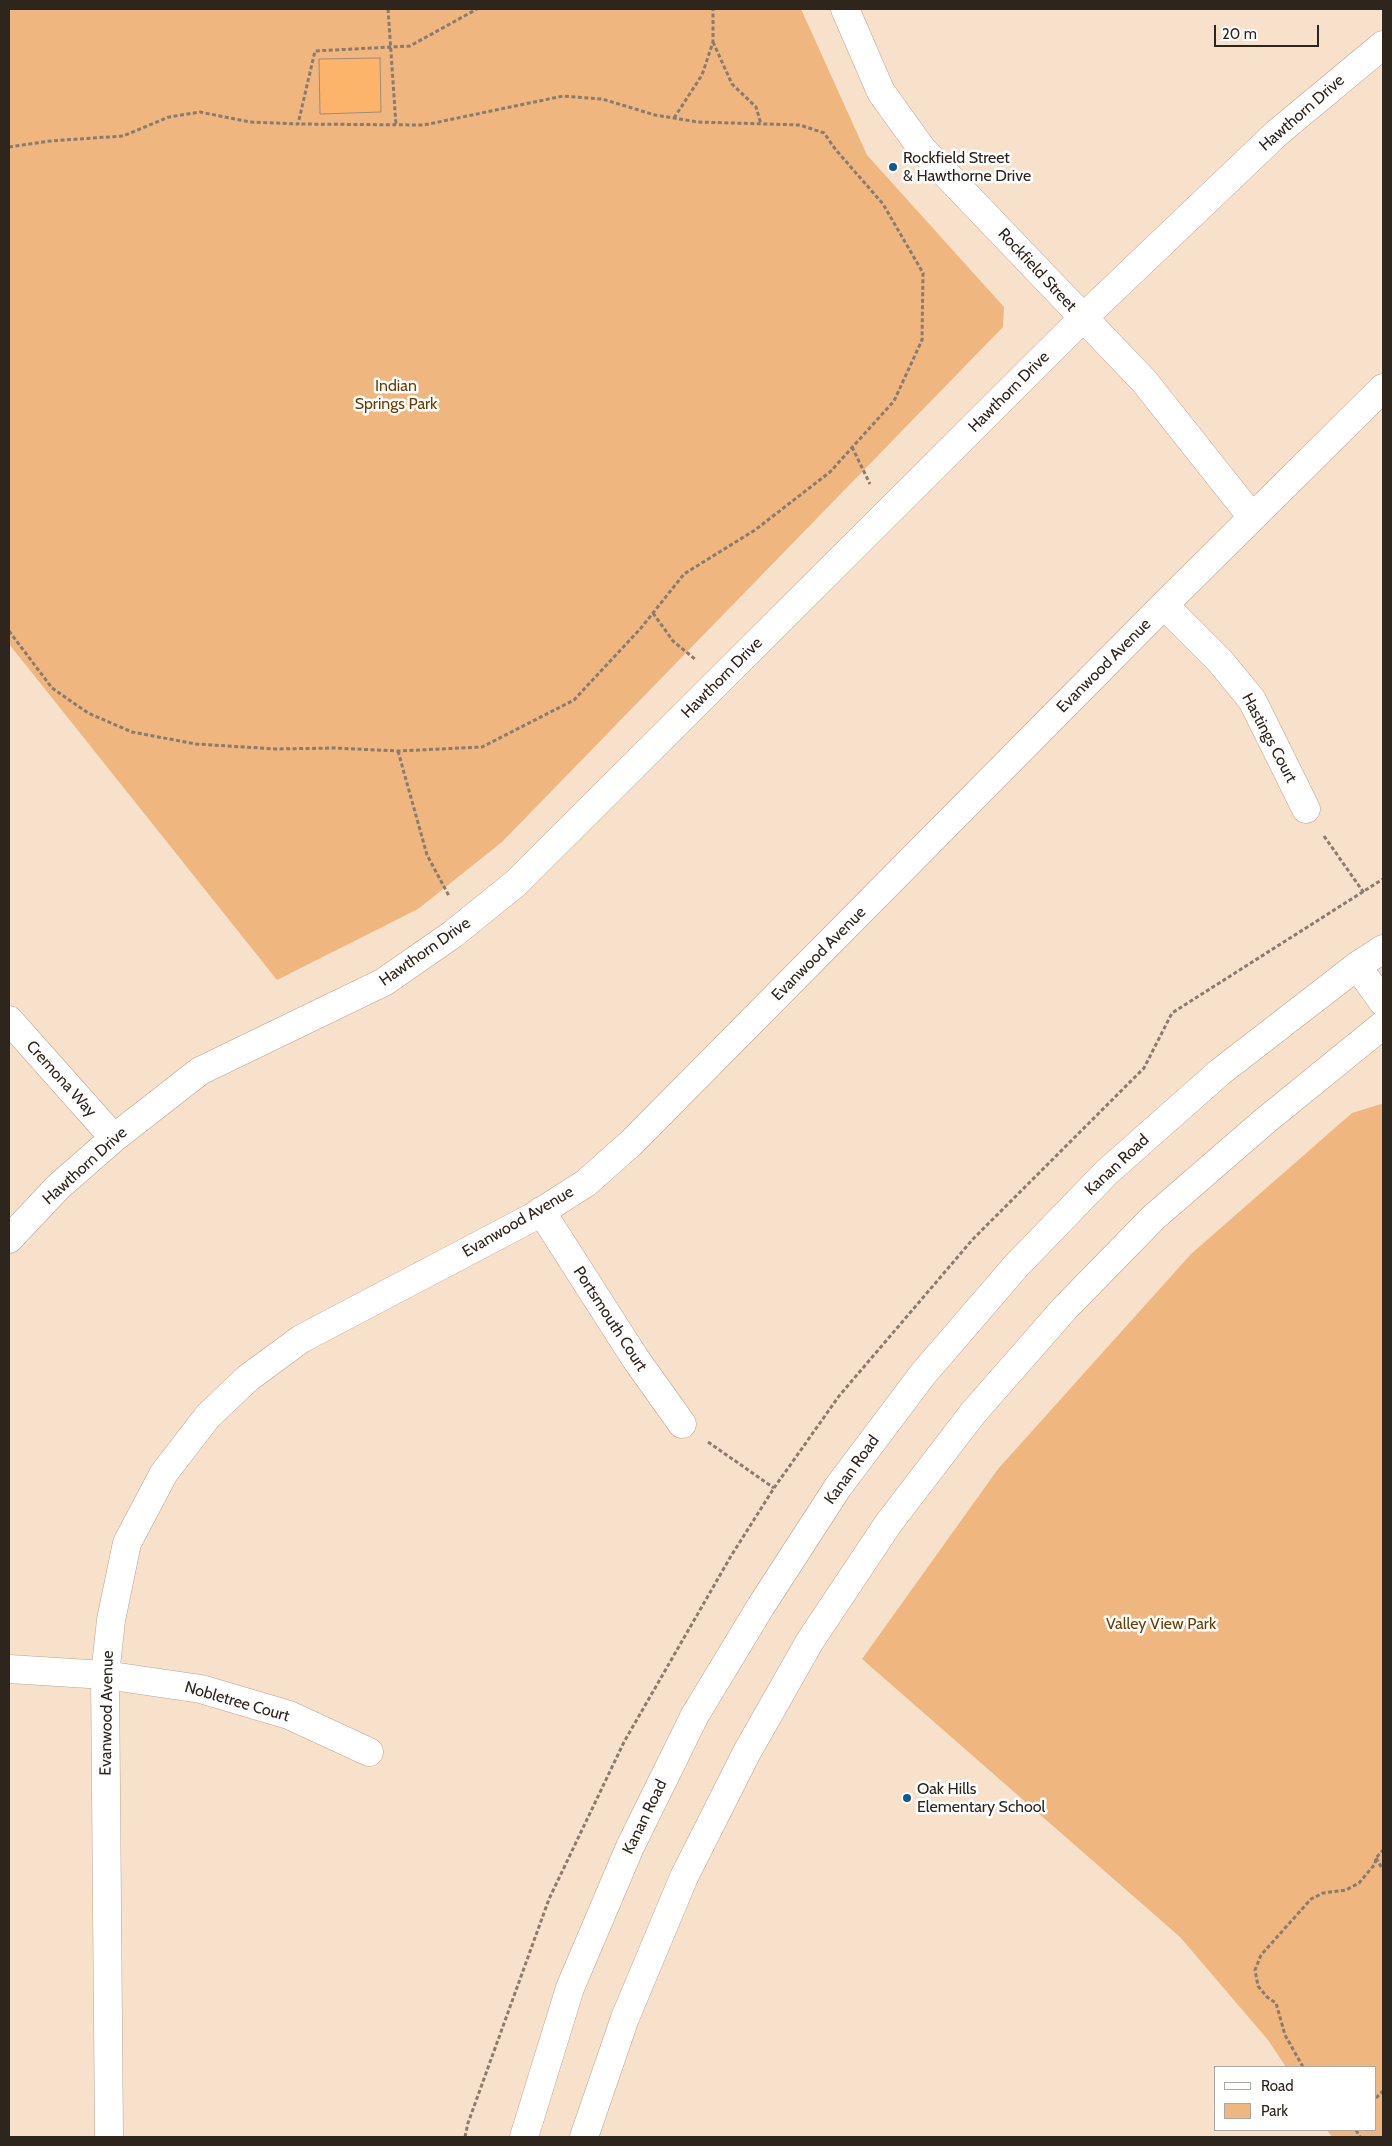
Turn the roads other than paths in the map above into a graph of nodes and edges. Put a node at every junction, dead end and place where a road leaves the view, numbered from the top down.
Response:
1 (845, 9) edge
2 (1383, 45) edge
3 (1083, 318) junction
4 (1383, 388) edge
5 (1252, 517) junction
6 (1164, 605) junction
7 (1306, 809) road end
8 (1383, 949) edge
9 (1357, 966) junction
10 (1383, 1002) edge
11 (9, 1020) edge
12 (1383, 1025) edge
13 (114, 1138) junction
14 (541, 1211) junction
15 (9, 1240) edge
16 (682, 1424) road end
17 (9, 1669) edge
18 (105, 1675) junction
19 (369, 1752) dead end
20 (109, 2137) edge
21 (524, 2137) edge
22 (584, 2137) edge

1 - 3 street, Rockfield Street
2 - 3 street, Hawthorn Drive
3 - 5 street, Rockfield Street
3 - 13 street, Hawthorn Drive
4 - 5 street, Evanwood Avenue
5 - 6 street, Evanwood Avenue
6 - 7 street, Hastings Court
6 - 14 street, Evanwood Avenue
8 - 9 street, Kanan Road
9 - 10 street
9 - 21 street, Kanan Road
11 - 13 street, Cremona Way
12 - 22 street
13 - 15 street, Hawthorn Drive
14 - 16 street, Portsmouth Court
14 - 18 street, Evanwood Avenue
17 - 18 street, Nobletree Court
18 - 19 street, Nobletree Court
18 - 20 street, Evanwood Avenue

